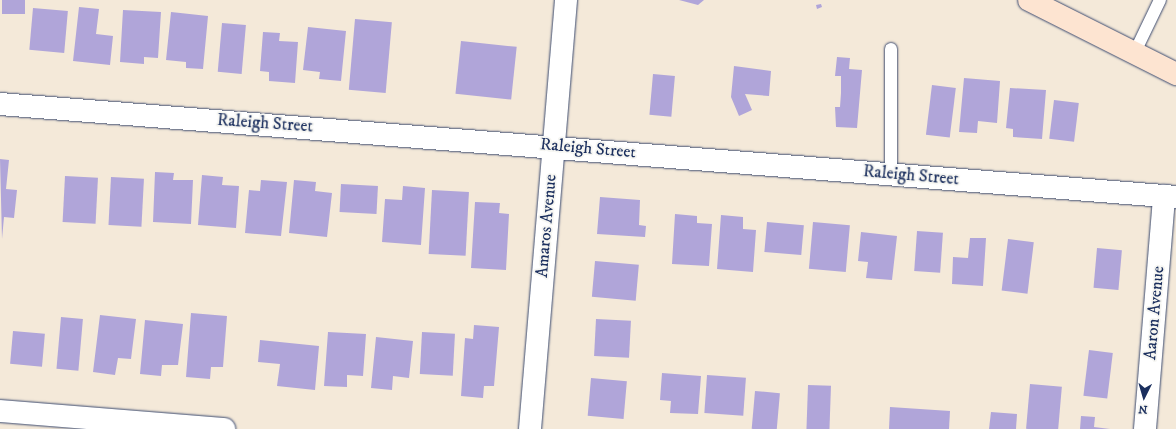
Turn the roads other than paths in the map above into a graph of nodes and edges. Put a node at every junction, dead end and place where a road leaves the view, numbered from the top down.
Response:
1 (566, 0) edge
2 (1029, 0) edge
3 (1160, 0) edge
4 (891, 49) dead end
5 (1134, 54) junction
6 (1176, 74) edge
7 (0, 104) edge
8 (554, 146) junction
9 (891, 174) junction
10 (1170, 197) edge
11 (0, 411) edge
12 (224, 429) edge
13 (530, 429) edge
14 (1145, 429) edge

1 - 8 street, Amaros Avenue
2 - 5 street
3 - 5 lane
4 - 9 lane
5 - 6 street
7 - 8 street, Raleigh Street
8 - 9 street, Raleigh Street
8 - 13 street, Amaros Avenue
9 - 10 street, Raleigh Street
10 - 14 street, Aaron Avenue
11 - 12 street

